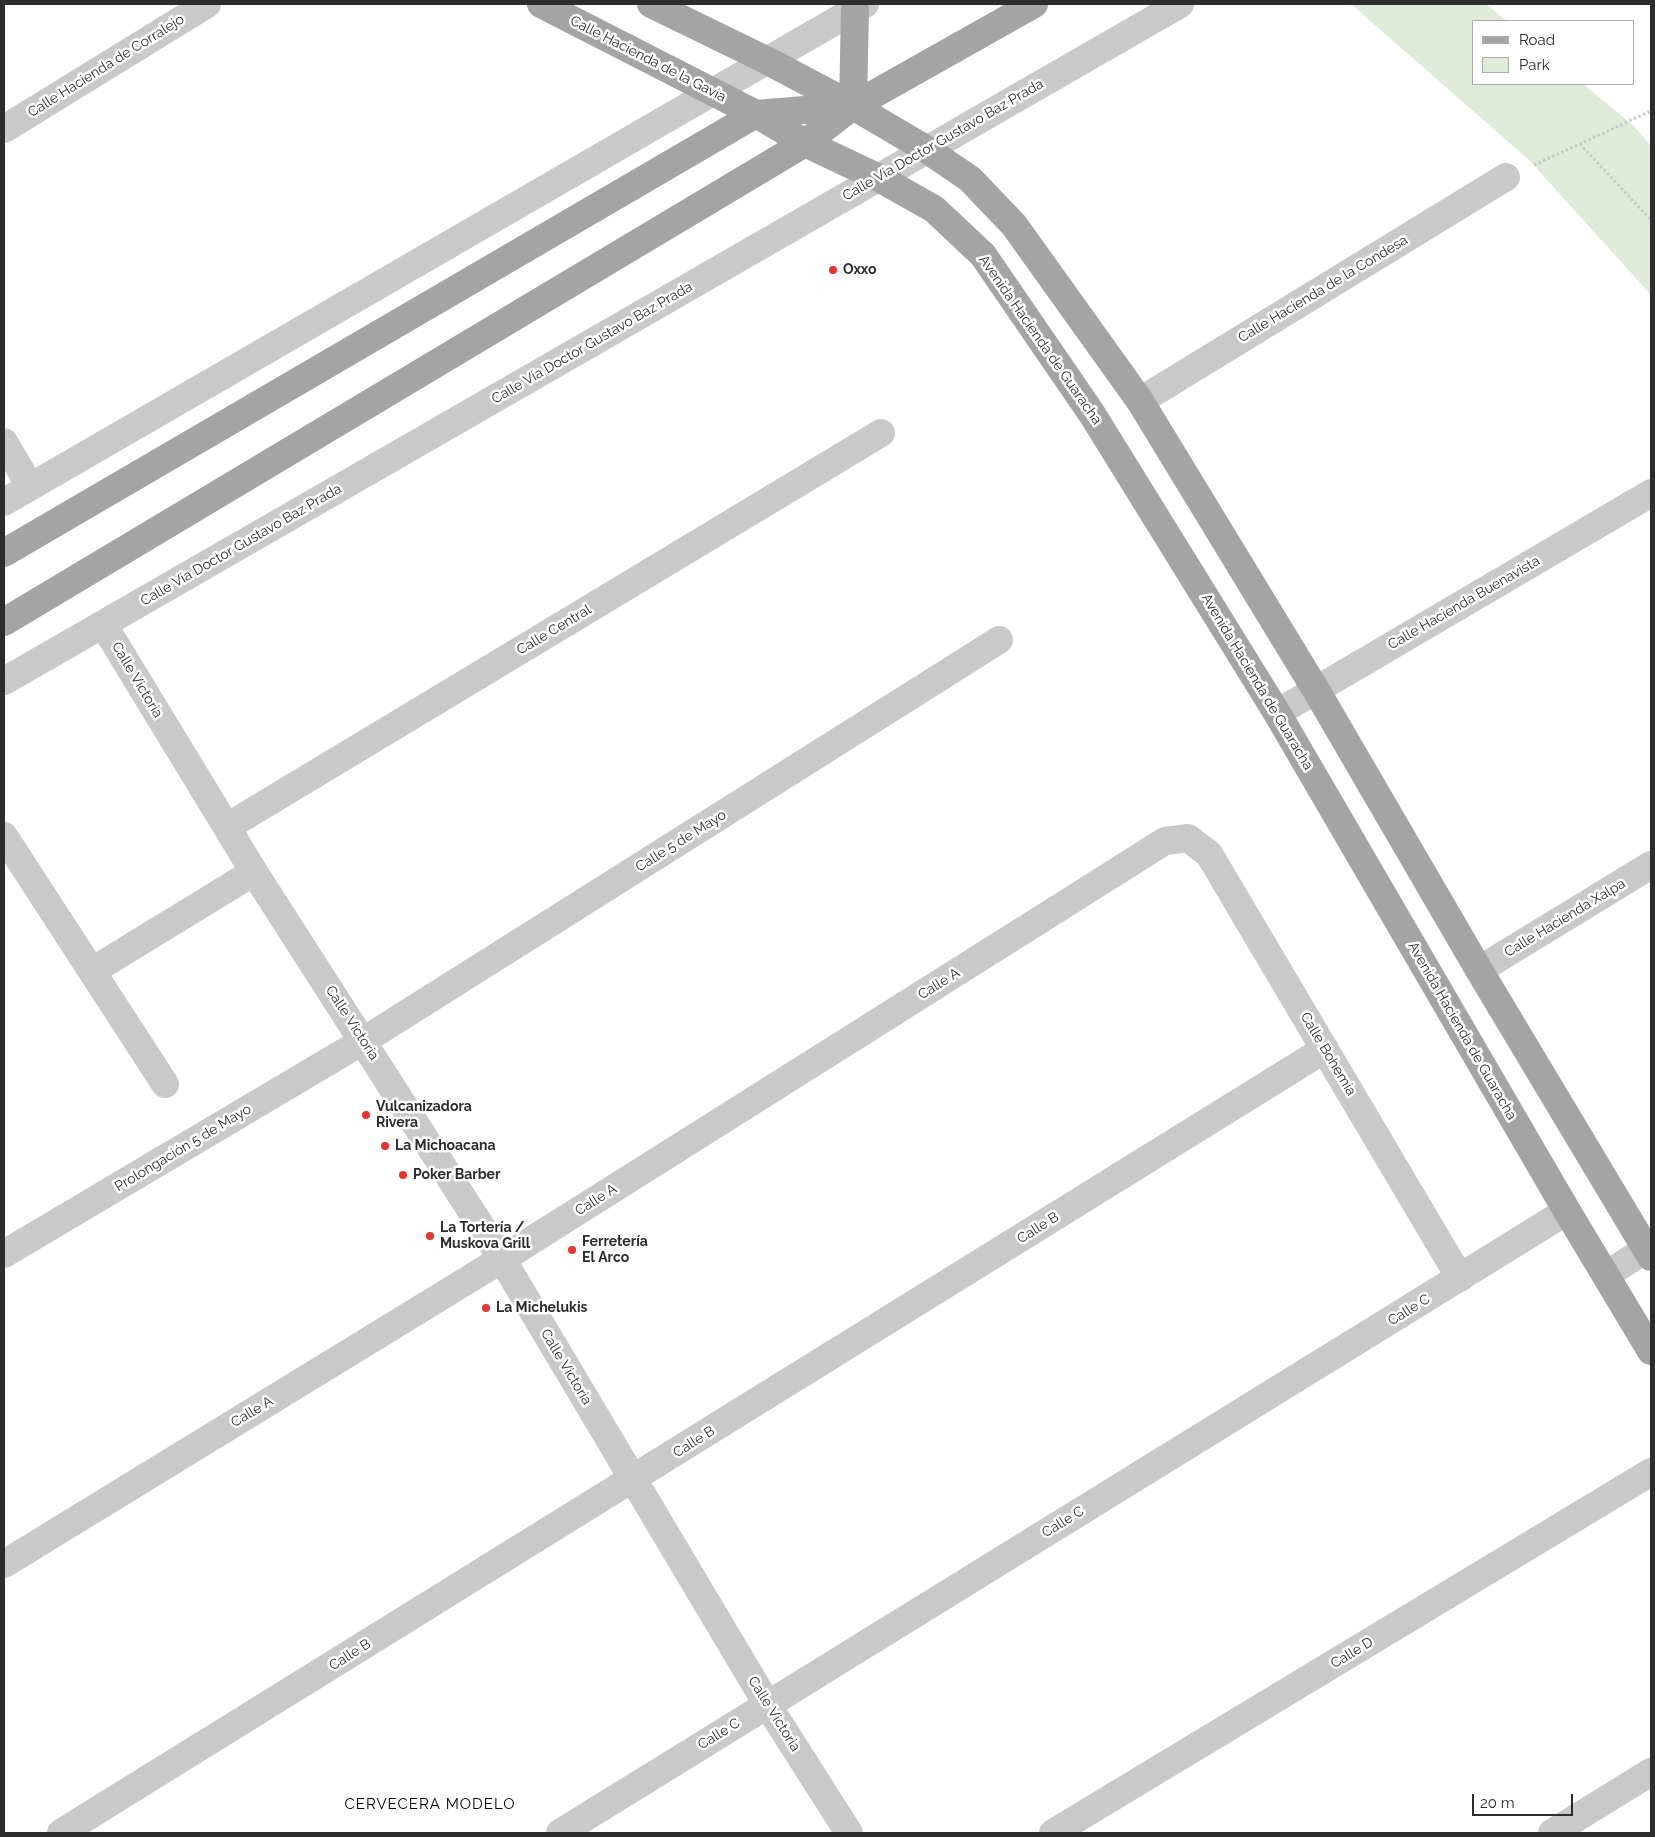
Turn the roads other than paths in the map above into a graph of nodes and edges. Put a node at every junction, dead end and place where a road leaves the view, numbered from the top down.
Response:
1 (208, 4) edge
2 (540, 4) edge
3 (651, 4) edge
4 (1034, 4) edge
5 (1180, 4) edge
6 (860, 7) edge
7 (766, 60) junction
8 (711, 91) junction
9 (853, 106) junction
10 (756, 114) junction
11 (4, 129) edge
12 (805, 142) junction
13 (926, 149) junction
14 (1506, 177) road end
15 (879, 178) junction
16 (1140, 401) junction
17 (881, 434) dead end
18 (4, 442) edge
19 (30, 486) junction
20 (1651, 493) edge
21 (4, 502) edge
22 (4, 553) edge
23 (4, 622) edge
24 (103, 624) junction
25 (999, 640) dead end
26 (4, 681) edge
27 (1316, 690) junction
28 (1276, 713) junction
29 (227, 827) junction
30 (4, 836) edge
31 (1188, 838) joint
32 (1651, 865) edge
33 (254, 872) junction
34 (1479, 970) junction
35 (92, 971) junction
36 (363, 1041) junction
37 (1325, 1049) junction
38 (164, 1084) dead end
39 (1567, 1211) junction
40 (1650, 1251) edge
41 (4, 1254) edge
42 (502, 1259) junction
43 (1606, 1275) junction
44 (1460, 1278) junction
45 (1651, 1350) edge
46 (1651, 1472) edge
47 (634, 1480) junction
48 (4, 1564) edge
49 (767, 1704) junction
50 (1651, 1772) edge
51 (61, 1833) edge
52 (560, 1833) edge
53 (849, 1833) edge
54 (1053, 1833) edge
55 (1552, 1833) edge

1 - 11 street, Calle Hacienda de Corralejo
2 - 8 main road, Calle Hacienda de la Gavia
3 - 7 main road
4 - 9 main road
5 - 13 street, Calle Vía Doctor Gustavo Baz Prada
6 - 7 street
6 - 9 main road
7 - 8 street
7 - 9 main road
8 - 10 main road, Calle Hacienda de la Gavia
8 - 19 street
9 - 10 main road
9 - 12 main road
9 - 13 main road
10 - 12 main road, Avenida Hacienda de Guaracha
10 - 22 main road
12 - 15 main road, Avenida Hacienda de Guaracha
12 - 23 main road
13 - 15 street, Calle Vía Doctor Gustavo Baz Prada
13 - 16 main road
14 - 16 street, Calle Hacienda de la Condesa
15 - 24 street, Calle Vía Doctor Gustavo Baz Prada
15 - 28 main road, Avenida Hacienda de Guaracha
16 - 27 main road
17 - 29 street, Calle Central
18 - 19 street
19 - 21 street
20 - 27 street, Calle Hacienda Buenavista
24 - 26 street, Calle Vía Doctor Gustavo Baz Prada
24 - 29 street, Calle Victoria
25 - 36 street, Calle 5 de Mayo
27 - 28 street, Calle Hacienda Buenavista
27 - 34 main road
28 - 39 main road, Avenida Hacienda de Guaracha
29 - 33 street, Calle Victoria
30 - 35 street
31 - 37 street, Calle Bohemia
31 - 42 street, Calle A
32 - 34 street, Calle Hacienda Xalpa
33 - 35 street
33 - 36 street, Calle Victoria
34 - 40 main road
35 - 38 street
36 - 41 street, Prolongación 5 de Mayo
36 - 42 street, Calle Victoria
37 - 44 street, Calle Bohemia
37 - 47 street, Calle B
39 - 43 main road, Avenida Hacienda de Guaracha
39 - 44 street, Calle C
40 - 43 street
42 - 47 street, Calle Victoria
42 - 48 street, Calle A
43 - 45 main road, Avenida Hacienda de Guaracha
44 - 49 street, Calle C
46 - 54 street, Calle D
47 - 49 street, Calle Victoria
47 - 51 street, Calle B
49 - 52 street, Calle C
49 - 53 street, Calle Victoria
50 - 55 street

